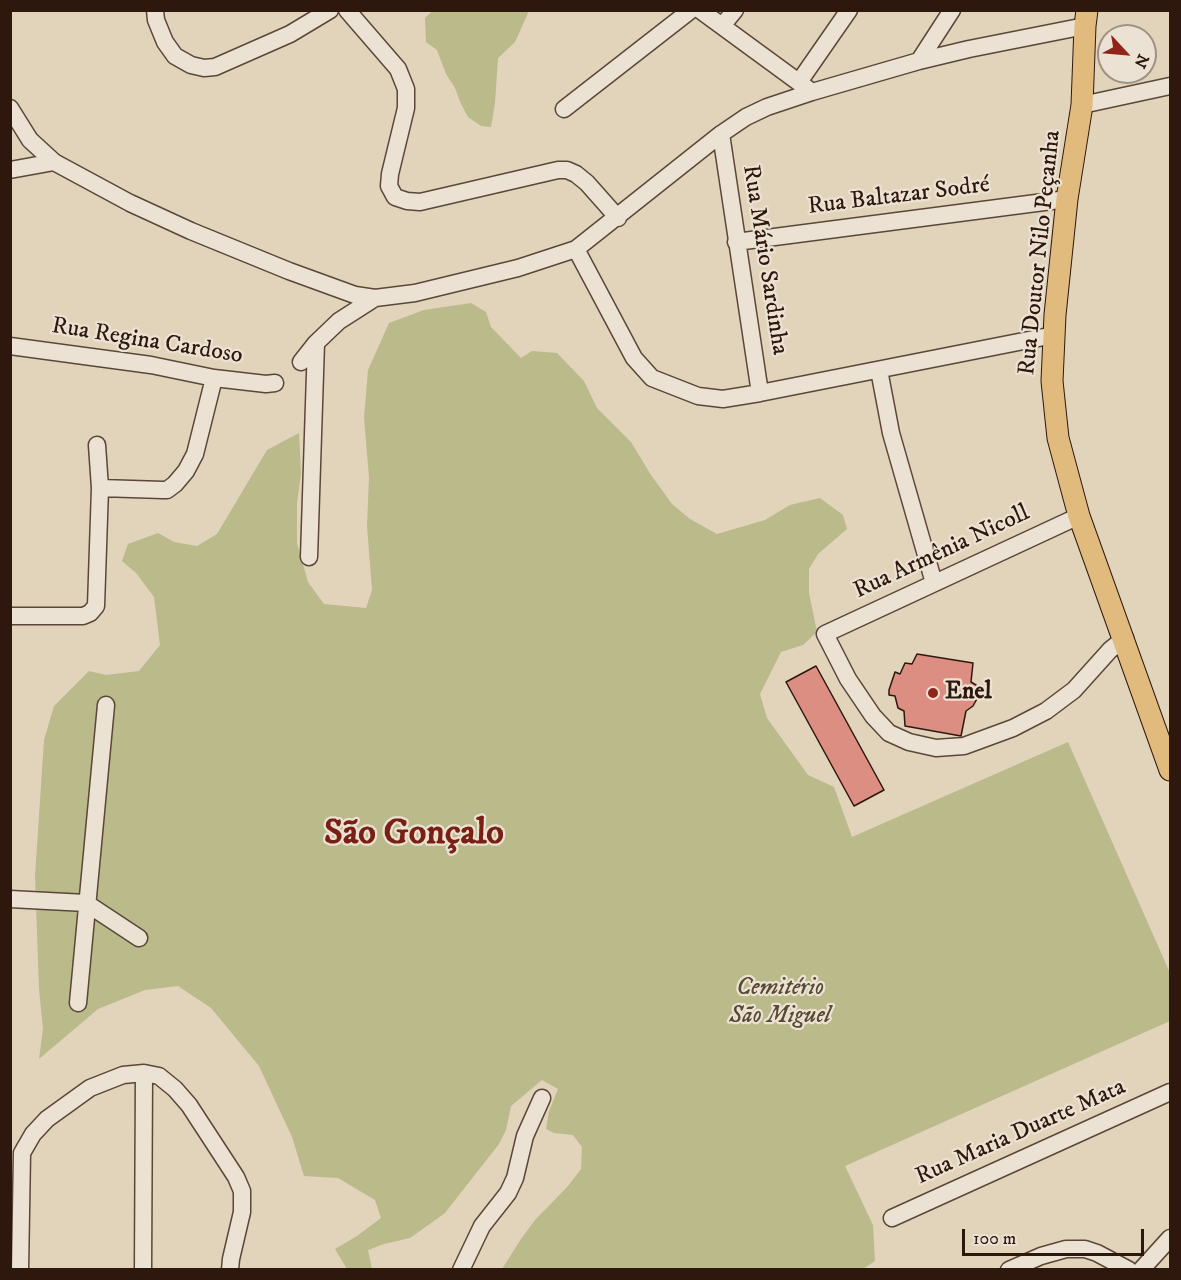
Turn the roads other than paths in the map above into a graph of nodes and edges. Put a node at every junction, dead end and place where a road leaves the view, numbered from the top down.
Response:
1 (155, 10) edge
2 (330, 10) edge
3 (347, 10) edge
4 (691, 10) edge
5 (700, 10) edge
6 (735, 10) edge
7 (849, 10) edge
8 (952, 10) edge
9 (1086, 18) edge
10 (722, 26) junction
11 (919, 61) junction
12 (1170, 86) edge
13 (806, 87) junction
14 (1082, 105) junction
15 (10, 108) edge
16 (564, 109) dead end
17 (721, 134) junction
18 (54, 162) junction
19 (10, 170) edge
20 (1067, 199) junction
21 (618, 218) junction
22 (736, 242) junction
23 (576, 249) junction
24 (375, 298) junction
25 (1054, 335) junction
26 (316, 343) junction
27 (10, 346) edge
28 (301, 362) dead end
29 (879, 370) junction
30 (214, 378) junction
31 (275, 383) dead end
32 (760, 393) junction
33 (97, 445) dead end
34 (100, 488) junction
35 (1080, 516) junction
36 (309, 557) dead end
37 (934, 583) junction
38 (10, 616) edge
39 (1125, 638) junction
40 (106, 705) dead end
41 (1170, 770) edge
42 (10, 899) edge
43 (86, 903) junction
44 (139, 938) dead end
45 (78, 1003) dead end
46 (144, 1073) junction
47 (1170, 1092) edge
48 (542, 1098) dead end
49 (16, 1148) edge
50 (892, 1218) dead end
51 (1170, 1238) edge
52 (20, 1269) edge
53 (143, 1269) edge
54 (230, 1269) edge
55 (461, 1269) edge
56 (1009, 1269) edge
57 (1129, 1269) edge
58 (1141, 1269) edge

1 - 2 street
3 - 21 street
4 - 16 street
5 - 10 street
6 - 10 street
7 - 13 street
8 - 11 street
9 - 11 street
9 - 14 main road, Rua Doutor Nilo Peçanha
10 - 13 street
11 - 13 street
12 - 14 street
13 - 17 street
14 - 20 main road, Rua Doutor Nilo Peçanha
15 - 18 street
17 - 21 street
17 - 22 street, Rua Mário Sardinha
18 - 19 street
18 - 24 street
20 - 22 street, Rua Baltazar Sodré
20 - 25 main road, Rua Doutor Nilo Peçanha
21 - 23 street
22 - 32 street, Rua Mário Sardinha
23 - 24 street
23 - 32 street
24 - 26 street
25 - 29 street
25 - 35 main road, Rua Doutor Nilo Peçanha
26 - 28 street
26 - 36 street
27 - 30 street, Rua Regina Cardoso
29 - 32 street
29 - 37 street
30 - 31 street, Rua Regina Cardoso
30 - 34 street
33 - 34 street
34 - 38 street
35 - 37 street, Rua Armênia Nicoll
35 - 39 main road, Rua Doutor Nilo Peçanha
37 - 39 street, Rua Armênia Nicoll
39 - 41 main road, Rua Doutor Nilo Peçanha
40 - 43 street
42 - 43 street
43 - 44 street
43 - 45 street
46 - 49 street
46 - 53 street
46 - 54 street
47 - 50 street, Rua Maria Duarte Mata
48 - 55 street
49 - 52 street
51 - 58 street
56 - 57 street

